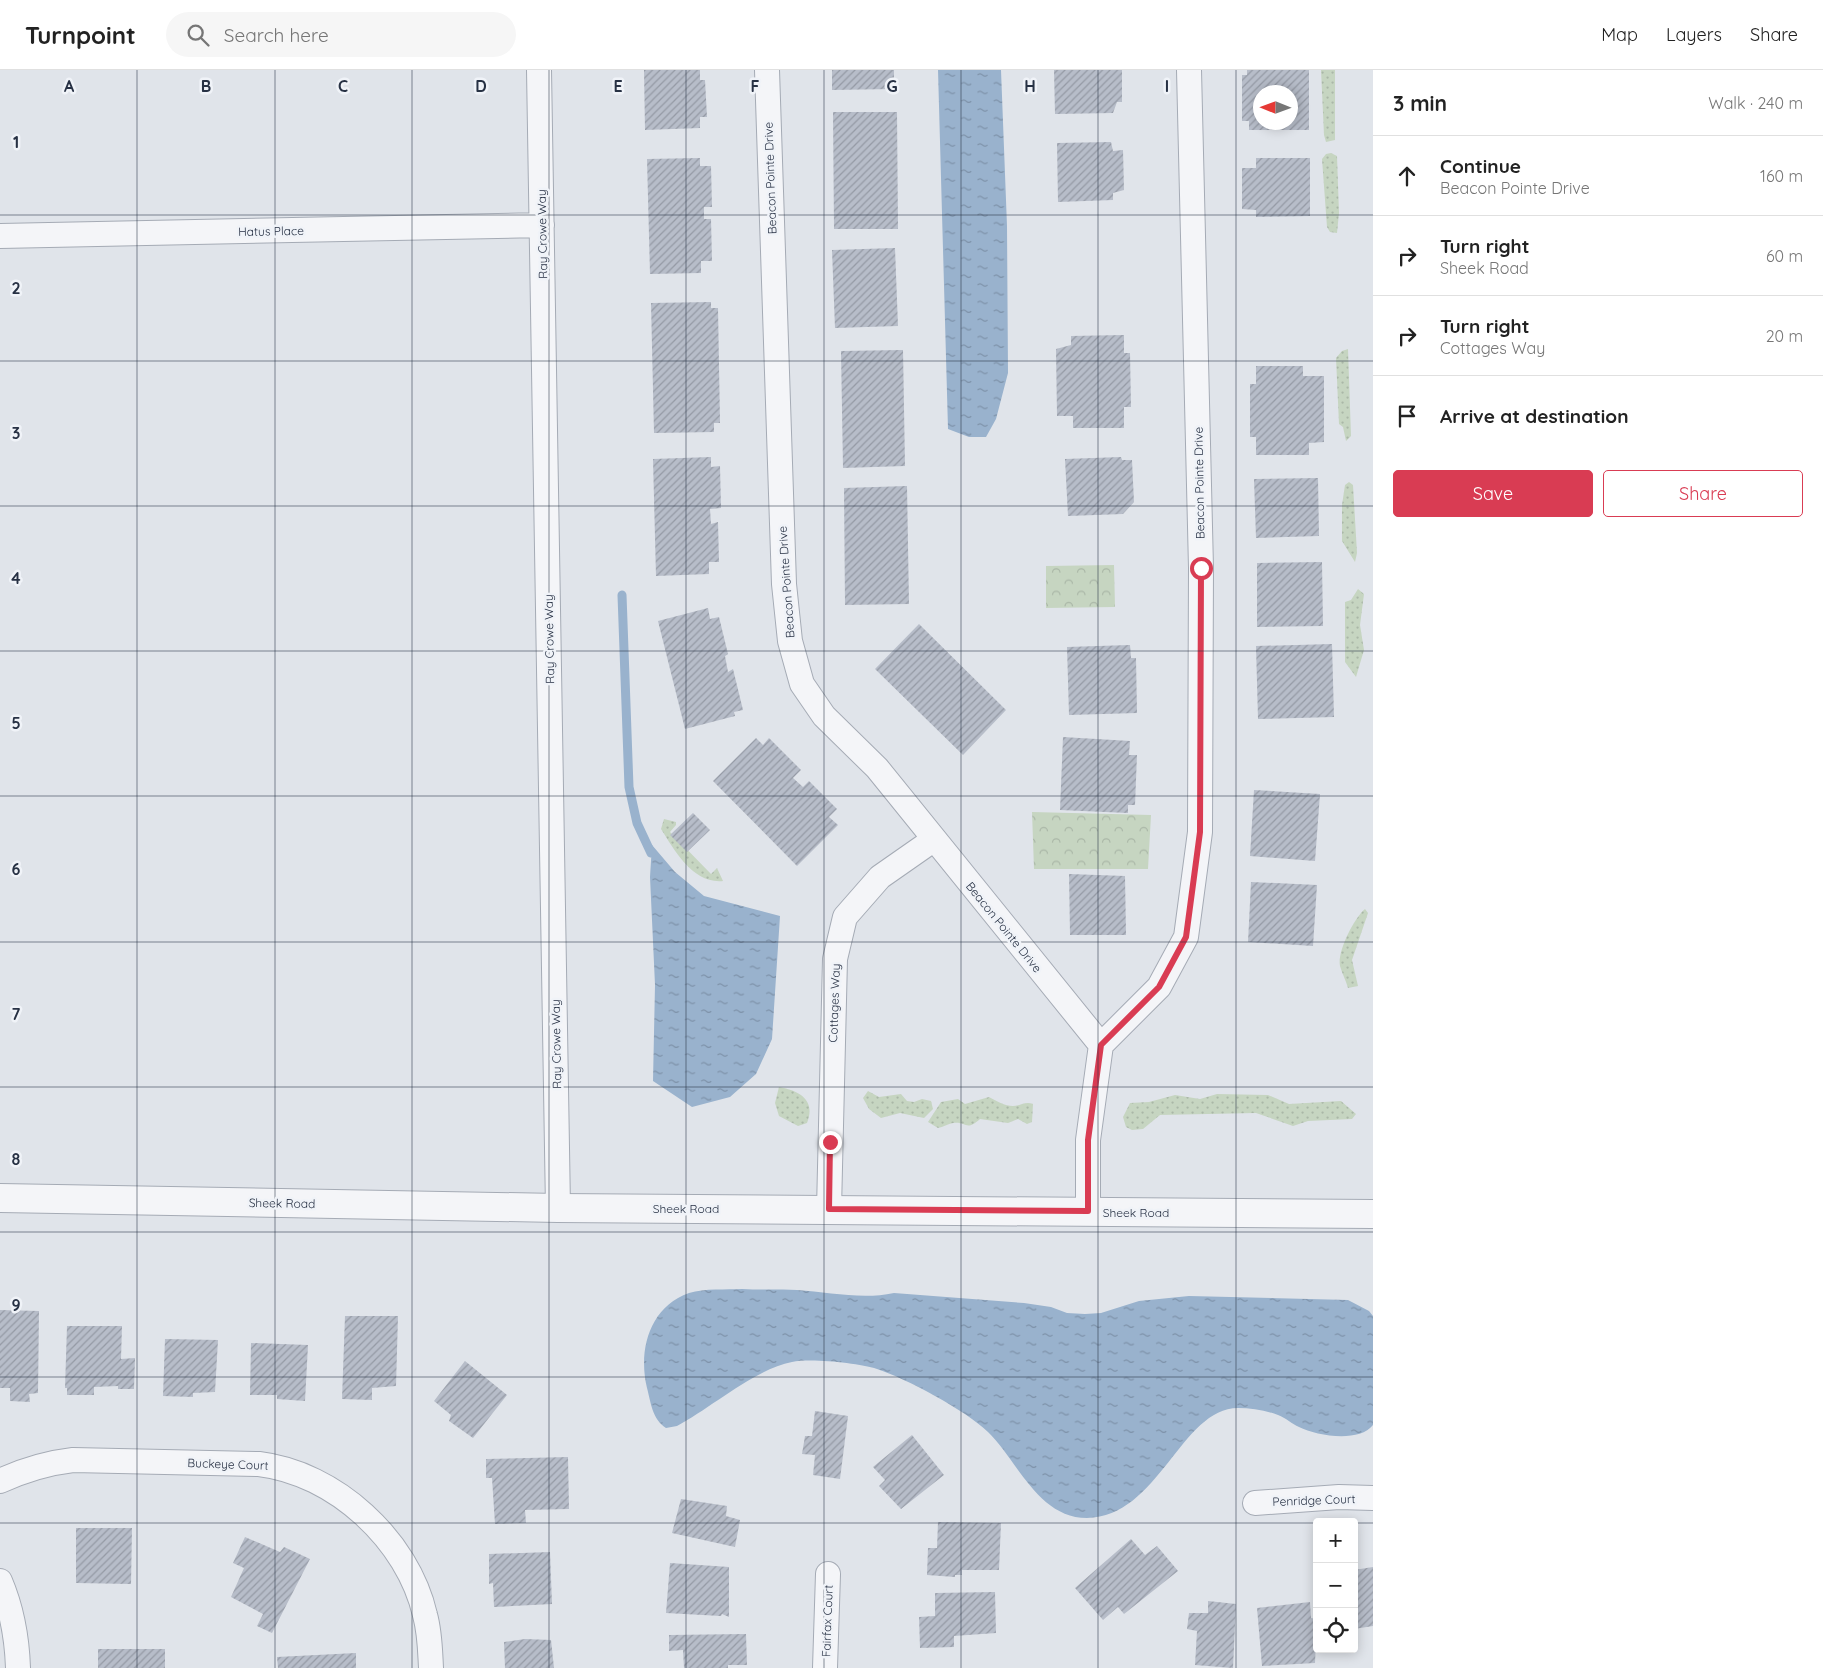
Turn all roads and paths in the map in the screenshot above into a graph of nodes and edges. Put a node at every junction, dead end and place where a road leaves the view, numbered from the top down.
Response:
1 (540, 70) edge
2 (767, 70) edge
3 (1189, 70) edge
4 (542, 225) junction
5 (0, 236) edge
6 (933, 840) junction
7 (1101, 1045) junction
8 (0, 1198) edge
9 (558, 1208) junction
10 (829, 1209) junction
11 (1088, 1211) junction
12 (1373, 1214) edge
13 (0, 1481) edge
14 (1373, 1498) edge
15 (1255, 1503) dead end
16 (828, 1574) dead end
17 (0, 1581) edge
18 (18, 1668) edge
19 (431, 1668) edge
20 (825, 1668) edge

1 - 4 street, Ray Crowe Way
2 - 6 street, Beacon Pointe Drive
3 - 7 street, Beacon Pointe Drive
4 - 5 street, Hatus Place
4 - 9 street, Ray Crowe Way
6 - 7 street, Beacon Pointe Drive
6 - 10 street, Cottages Way
7 - 11 street
8 - 9 street, Sheek Road
9 - 10 street, Sheek Road
10 - 11 street, Sheek Road
11 - 12 street, Sheek Road
13 - 19 street, Buckeye Court
14 - 15 street, Penridge Court
16 - 20 street, Fairfax Court
17 - 18 street

